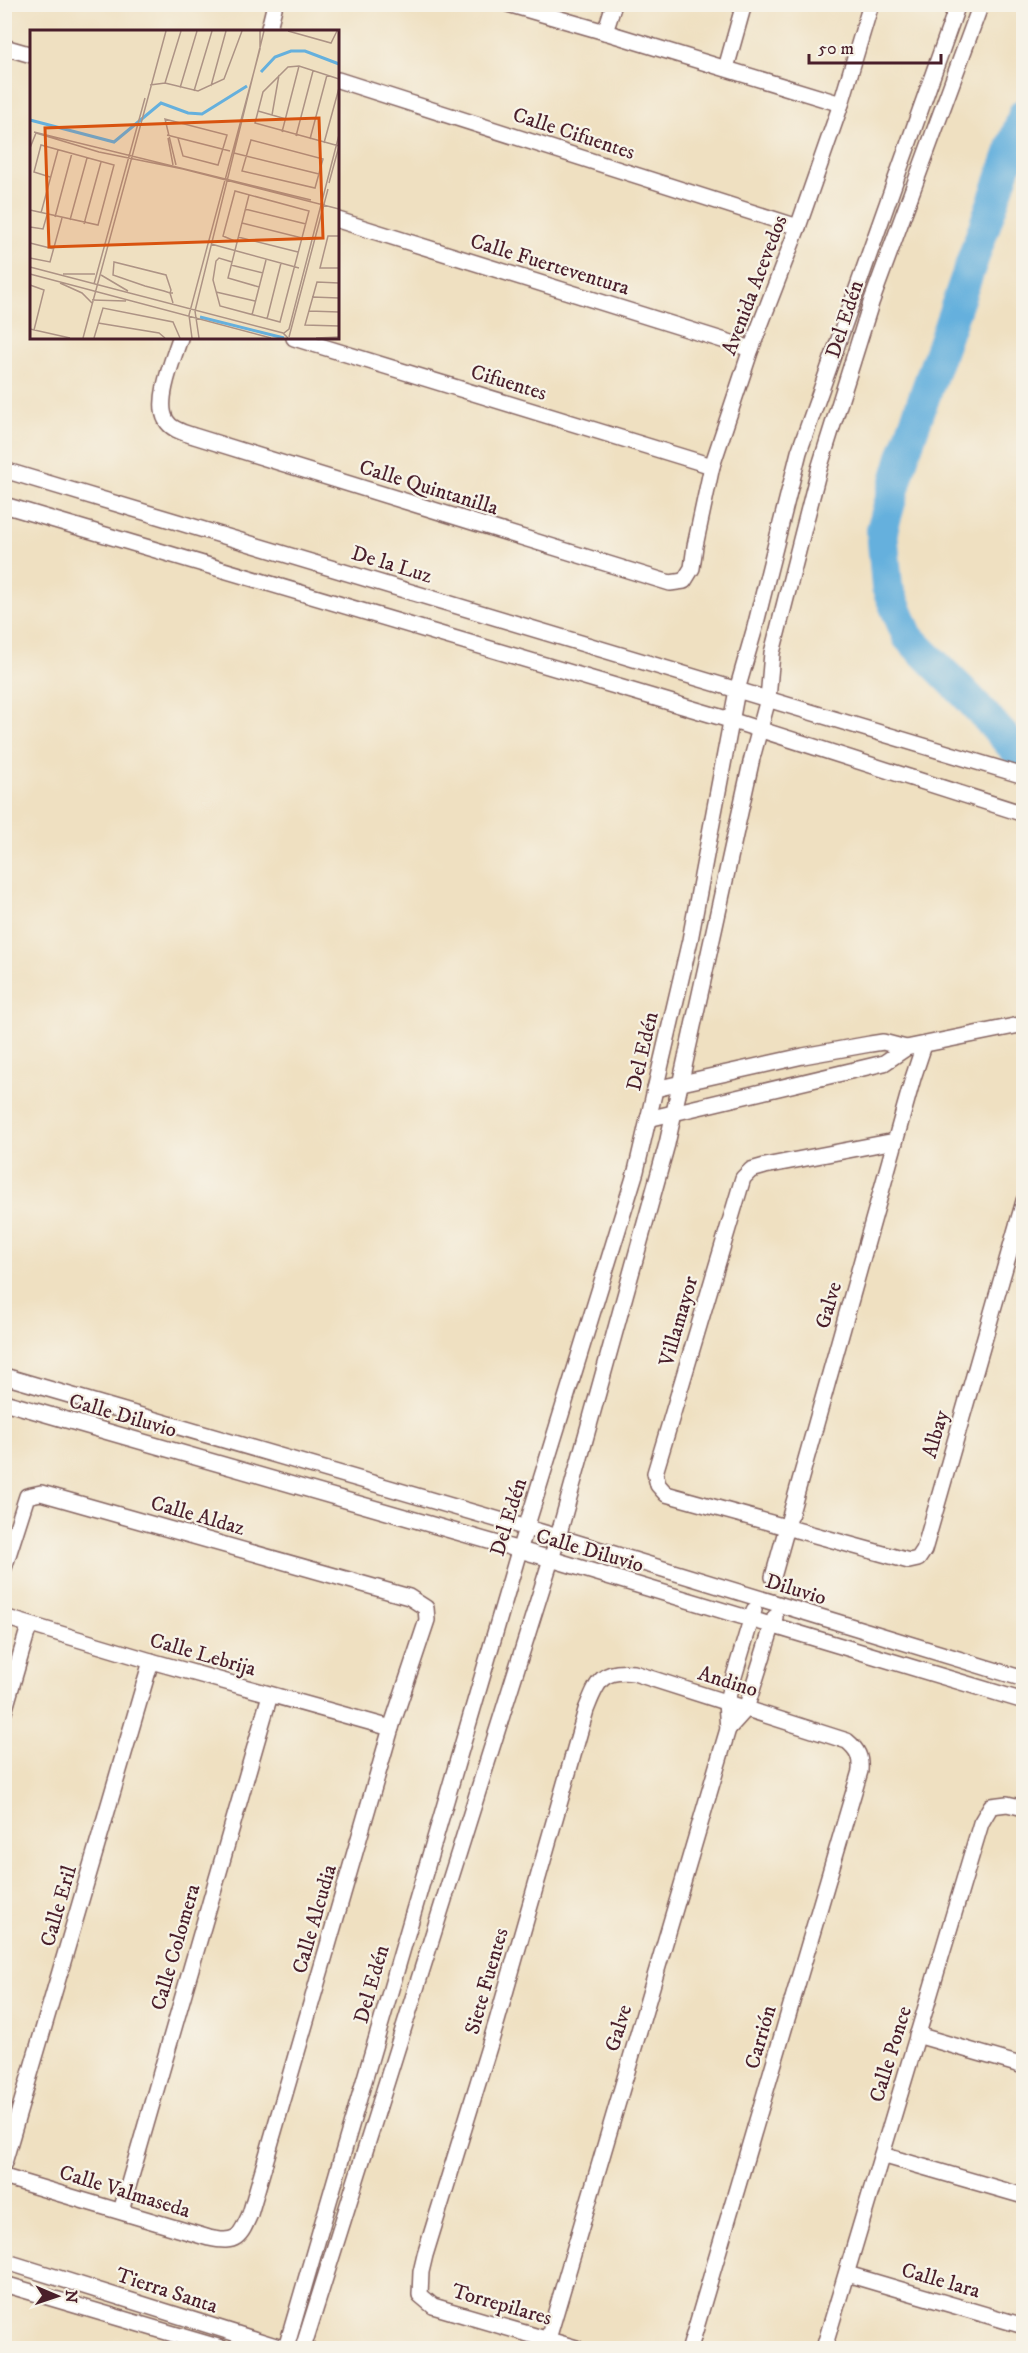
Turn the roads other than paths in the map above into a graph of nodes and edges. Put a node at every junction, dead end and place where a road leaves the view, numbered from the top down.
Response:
1 (276, 4) edge
2 (508, 4) edge
3 (614, 4) edge
4 (744, 4) edge
5 (871, 4) edge
6 (958, 4) edge
7 (981, 4) edge
8 (269, 30) edge
9 (605, 32) junction
10 (4, 47) edge
11 (30, 54) edge
12 (726, 68) junction
13 (339, 80) edge
14 (841, 105) junction
15 (339, 220) edge
16 (798, 227) junction
17 (180, 339) edge
18 (297, 339) edge
19 (751, 349) junction
20 (712, 466) junction
21 (4, 470) edge
22 (4, 505) edge
23 (684, 581) joint
24 (737, 690) junction
25 (768, 699) junction
26 (730, 720) junction
27 (759, 729) junction
28 (1023, 776) edge
29 (1023, 814) edge
30 (1023, 1024) edge
31 (924, 1045) junction
32 (906, 1048) junction
33 (680, 1083) junction
34 (655, 1089) junction
35 (674, 1112) junction
36 (648, 1119) junction
37 (895, 1141) junction
38 (1023, 1201) edge
39 (4, 1376) edge
40 (4, 1402) edge
41 (793, 1529) junction
42 (527, 1530) junction
43 (558, 1537) junction
44 (519, 1551) junction
45 (551, 1559) junction
46 (4, 1568) edge
47 (773, 1577) dead end
48 (757, 1599) junction
49 (779, 1606) junction
50 (426, 1608) joint
51 (4, 1617) edge
52 (750, 1620) junction
53 (29, 1626) junction
54 (772, 1627) junction
55 (151, 1661) junction
56 (1023, 1679) edge
57 (598, 1681) joint
58 (270, 1695) junction
59 (1023, 1701) edge
60 (726, 1703) junction
61 (746, 1709) junction
62 (4, 1712) edge
63 (391, 1728) junction
64 (728, 1729) junction
65 (847, 1741) joint
66 (1023, 1808) edge
67 (917, 2035) junction
68 (1023, 2066) edge
69 (882, 2155) junction
70 (4, 2163) edge
71 (4, 2177) edge
72 (1023, 2196) edge
73 (121, 2211) junction
74 (234, 2240) joint
75 (4, 2261) edge
76 (847, 2274) junction
77 (4, 2284) edge
78 (420, 2295) joint
79 (1023, 2326) edge
80 (548, 2339) junction
81 (220, 2349) edge
82 (284, 2349) edge
83 (303, 2349) edge
84 (576, 2349) edge
85 (690, 2349) edge
86 (824, 2349) edge

1 - 8 street
2 - 9 street
3 - 9 street
4 - 12 street
5 - 14 street, Avenida Acevedos
6 - 24 street, Del Edén
7 - 25 street, Del Edén
9 - 12 street
10 - 11 street
12 - 14 street
13 - 16 street, Calle Cifuentes
14 - 16 street, Avenida Acevedos
15 - 19 street, Calle Fuerteventura
16 - 19 street, Avenida Acevedos
17 - 23 street, Calle Quintanilla
18 - 20 street, Cifuentes
19 - 20 street, Avenida Acevedos
20 - 23 street, Avenida Acevedos
21 - 24 street, De la Luz
22 - 26 street
24 - 25 street, De la Luz
24 - 26 street, Del Edén
25 - 27 street, Del Edén
25 - 28 street, De la Luz
26 - 27 street
26 - 34 street, Del Edén
27 - 29 street
27 - 33 street, Del Edén
30 - 31 street
31 - 32 street
31 - 37 street, Galve
32 - 33 street
32 - 35 street
33 - 34 street
33 - 35 street, Del Edén
34 - 36 street, Del Edén
35 - 36 street
35 - 43 street, Del Edén
36 - 42 street, Del Edén
37 - 41 street, Galve
37 - 41 street, Villamayor
38 - 41 street, Albay
39 - 42 street, Diluvio
40 - 44 street, Calle Diluvio
41 - 47 street, Galve
42 - 43 street, Diluvio
42 - 44 street, Del Edén
43 - 45 street, Del Edén
43 - 48 street, Diluvio
44 - 45 street, Calle Diluvio
44 - 82 street, Del Edén
45 - 52 street, Calle Diluvio
45 - 83 street, Del Edén
46 - 50 street, Calle Aldaz
48 - 49 street, Diluvio
48 - 52 street
49 - 54 street
49 - 56 street, Diluvio
50 - 63 street, Calle Alcudia
51 - 53 street, Calle Lebrija
52 - 54 street, Calle Diluvio
52 - 60 street
53 - 55 street, Calle Lebrija
53 - 62 street
54 - 59 street, Calle Diluvio
54 - 61 street
55 - 58 street, Calle Lebrija
55 - 70 street, Calle Eril
57 - 60 street, Andino
57 - 78 street, Siete Fuentes
58 - 63 street, Calle Lebrija
58 - 73 street, Calle Colomera
60 - 61 street, Andino
60 - 64 street
61 - 64 street
61 - 65 street, Andino
63 - 74 street, Calle Alcudia
64 - 80 street, Galve
65 - 85 street, Carrión
66 - 67 street, Calle Ponce
67 - 68 street
67 - 69 street, Calle Ponce
69 - 72 street
69 - 76 street, Calle Ponce
71 - 73 street, Calle Valmaseda
73 - 74 street, Calle Valmaseda
75 - 82 street, Tierra Santa
76 - 79 street, Calle lara
76 - 86 street, Calle Ponce
77 - 81 street, Tierra Santa
78 - 80 street, Torrepilares
80 - 84 street, Torrepilares

